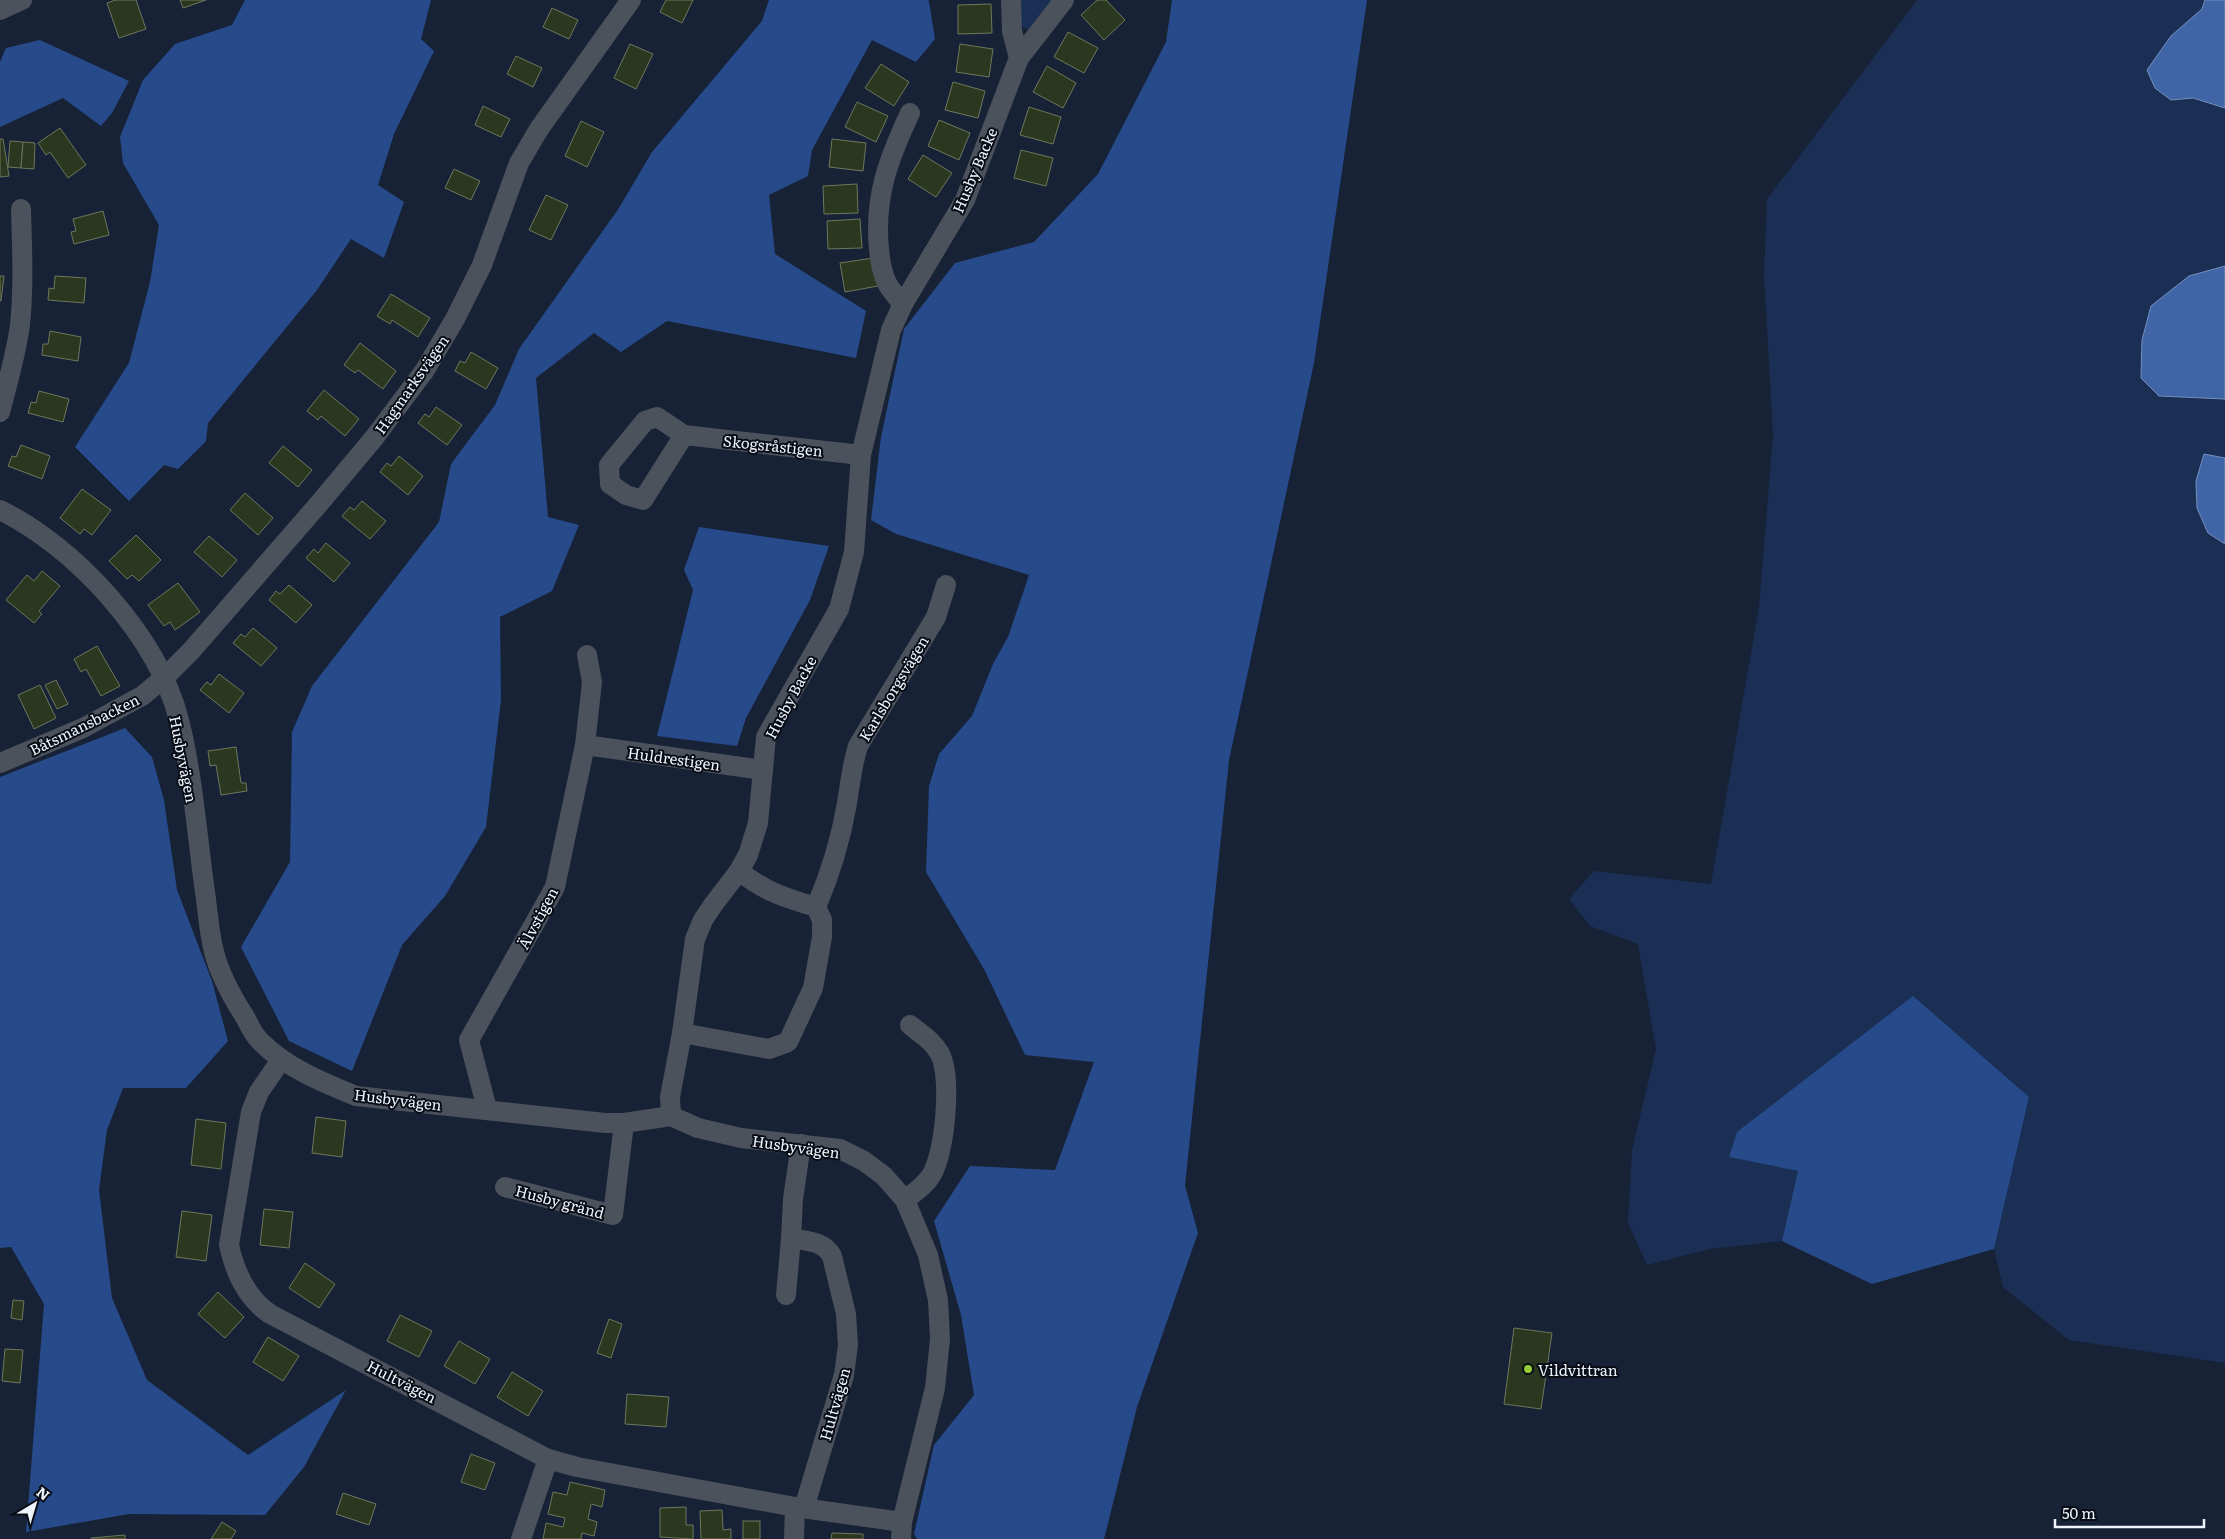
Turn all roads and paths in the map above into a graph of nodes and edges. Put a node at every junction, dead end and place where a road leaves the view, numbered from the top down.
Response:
1 (22, 0) edge
2 (631, 0) edge
3 (1011, 0) edge
4 (1064, 0) edge
5 (0, 10) edge
6 (1019, 58) junction
7 (910, 113) dead end
8 (21, 209) dead end
9 (903, 304) junction
10 (0, 412) edge
11 (684, 435) dead end
12 (861, 455) junction
13 (0, 510) edge
14 (946, 585) dead end
15 (587, 655) dead end
16 (164, 678) junction
17 (585, 745) junction
18 (0, 763) edge
19 (763, 770) junction
20 (739, 871) junction
21 (816, 907) junction
22 (910, 1025) dead end
23 (682, 1033) junction
24 (281, 1060) junction
25 (487, 1109) junction
26 (671, 1116) junction
27 (624, 1123) junction
28 (801, 1144) junction
29 (505, 1187) dead end
30 (905, 1200) junction
31 (791, 1238) junction
32 (786, 1295) dead end
33 (548, 1459) junction
34 (800, 1508) junction
35 (902, 1531) edge
36 (521, 1539) edge
37 (794, 1539) edge

1 - 5 street
2 - 16 street, Hagmarksvägen
3 - 6 street
4 - 6 street, Husby Backe
6 - 9 street, Husby Backe
7 - 9 street
8 - 10 street
9 - 12 street, Husby Backe
11 - 12 street, Skogsråstigen
12 - 19 street, Husby Backe
13 - 16 street, Husbyvägen
14 - 21 street, Karlsborgsvägen
15 - 17 street, Älvstigen
16 - 18 street, Båtsmansbacken
16 - 24 street, Husbyvägen
17 - 19 street, Huldrestigen
17 - 25 street, Älvstigen
19 - 20 street, Husby Backe
20 - 21 street
20 - 23 street, Husby Backe
21 - 23 street
22 - 30 street
23 - 26 street, Husby Backe
24 - 25 street, Husbyvägen
24 - 33 street, Hultvägen
25 - 27 street, Husbyvägen
26 - 27 street, Husbyvägen
26 - 28 street, Husbyvägen
27 - 29 street, Husby gränd
28 - 30 street, Husbyvägen
28 - 31 street
30 - 35 street, Husbyvägen
31 - 32 street
31 - 34 street, Hultvägen
33 - 34 street, Hultvägen
33 - 36 street
34 - 35 street, Hultvägen
34 - 37 street

